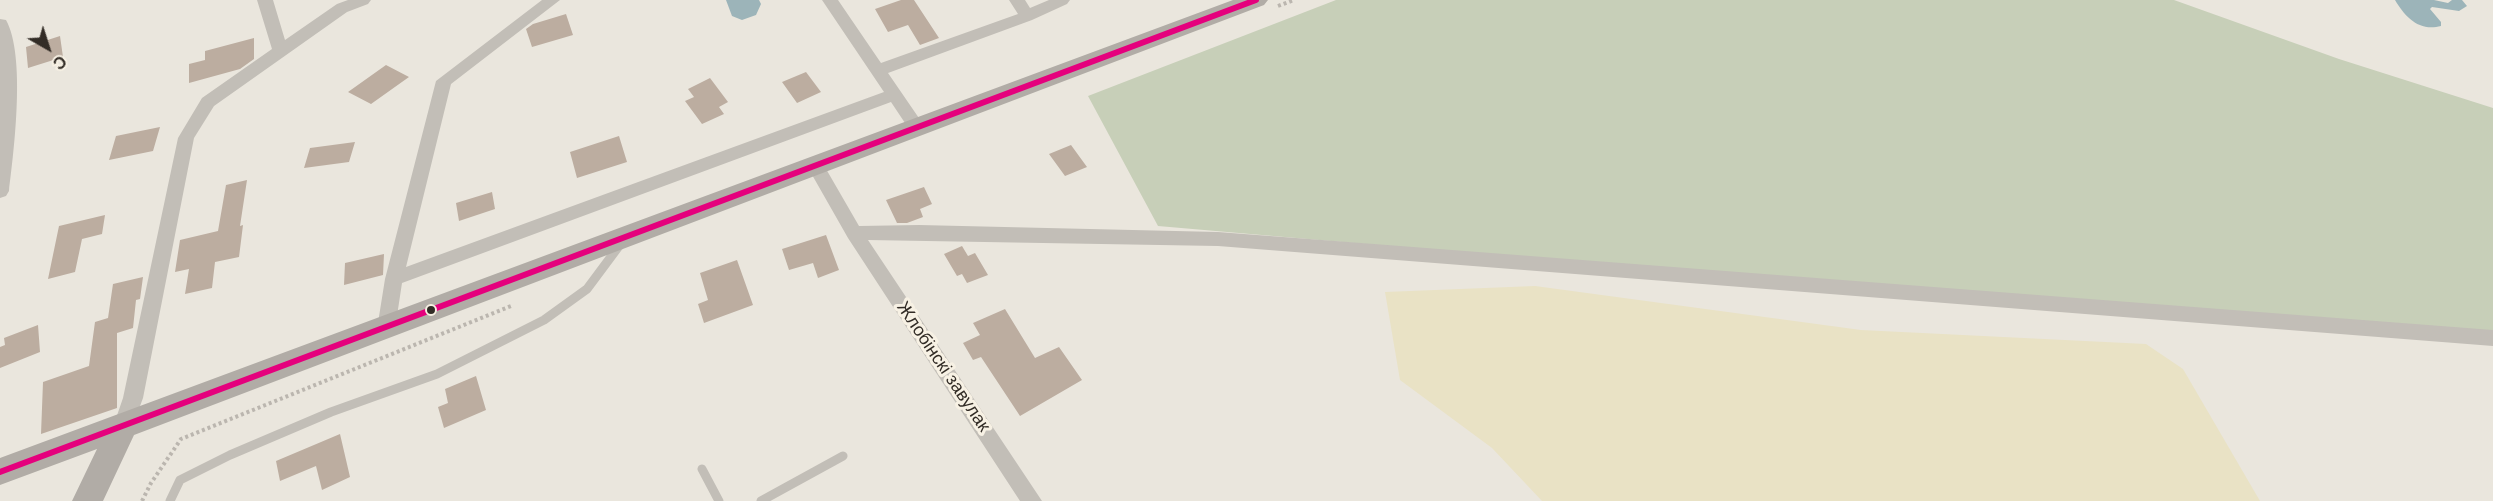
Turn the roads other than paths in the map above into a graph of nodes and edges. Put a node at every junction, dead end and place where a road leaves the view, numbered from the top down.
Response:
1 (265, 0) edge
2 (363, 0) edge
3 (552, 0) edge
4 (830, 0) edge
5 (1017, 0) edge
6 (1062, 0) edge
7 (1256, 0) edge
8 (1027, 16) junction
9 (0, 24) edge
10 (281, 52) junction
11 (879, 70) junction
12 (892, 95) junction
13 (917, 128) junction
14 (4, 138) edge
15 (816, 166) junction
16 (0, 191) edge
17 (854, 233) junction
18 (625, 238) junction
19 (394, 279) junction
20 (386, 329) junction
21 (2493, 338) edge
22 (123, 427) junction
23 (843, 456) dead end
24 (702, 469) dead end
25 (0, 472) edge
26 (87, 501) edge
27 (170, 501) edge
28 (719, 501) edge
29 (761, 501) edge
30 (1032, 501) edge

1 - 10 street
2 - 10 street
3 - 19 street
4 - 11 street
5 - 8 street
6 - 8 street
7 - 13 main road
8 - 11 street
9 - 14 street
10 - 22 street
11 - 12 street
12 - 13 street
12 - 19 street
13 - 15 main road
14 - 16 street
15 - 17 street, Жлобінскі завулак
15 - 18 main road
17 - 21 street
17 - 30 street, Жлобінскі завулак
18 - 20 main road
18 - 27 lane
19 - 20 street
20 - 22 main road
22 - 25 main road
22 - 26 main road
23 - 29 lane
24 - 28 lane

